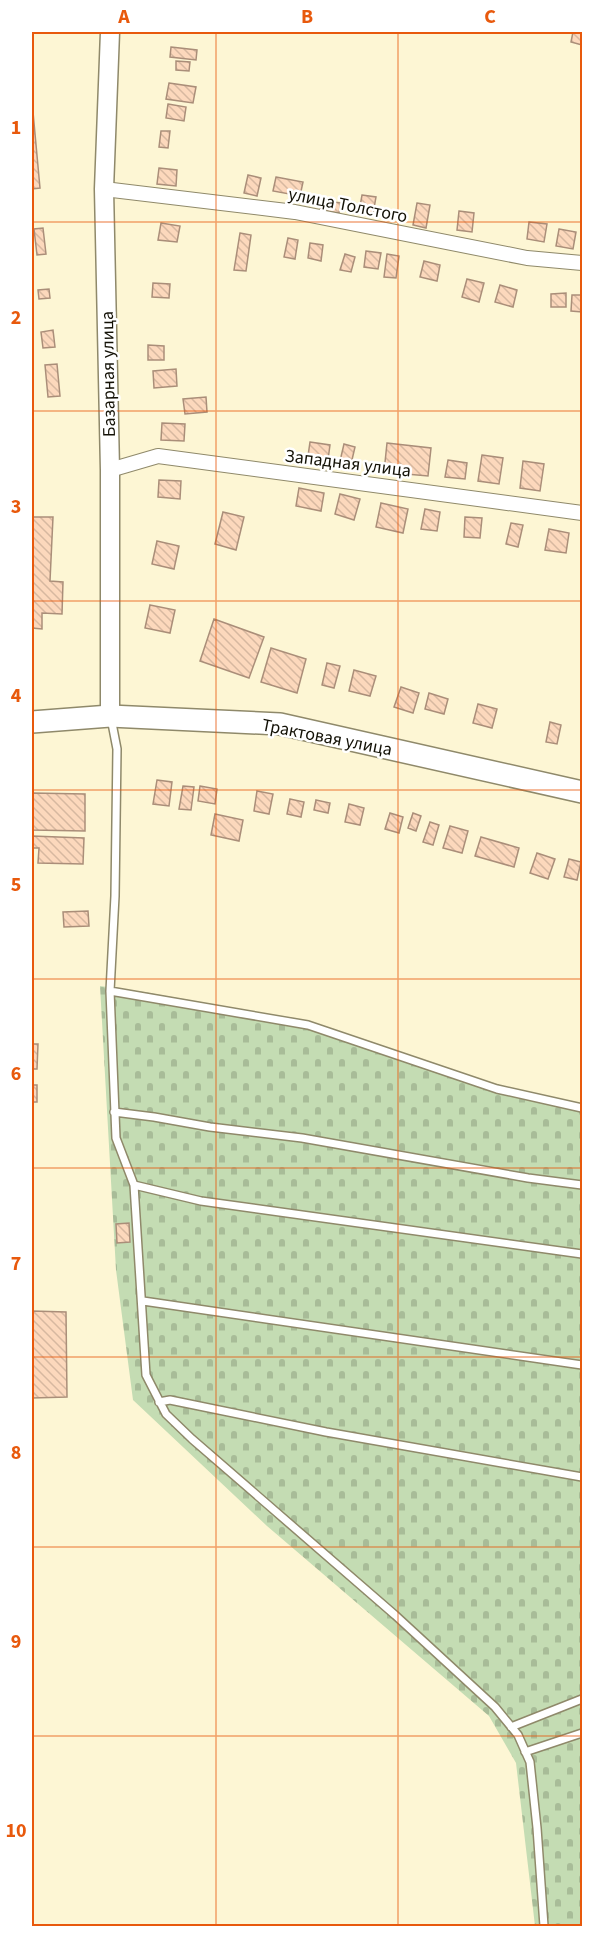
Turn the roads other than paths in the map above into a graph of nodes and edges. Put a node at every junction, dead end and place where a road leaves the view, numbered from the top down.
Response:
1 (110, 32) edge
2 (104, 189) junction
3 (582, 263) edge
4 (110, 470) junction
5 (582, 513) edge
6 (110, 716) junction
7 (32, 722) edge
8 (582, 792) edge
9 (110, 992) junction
10 (582, 1108) edge
11 (114, 1112) junction
12 (134, 1185) junction
13 (582, 1185) edge
14 (582, 1254) edge
15 (142, 1301) junction
16 (582, 1365) edge
17 (159, 1401) junction
18 (582, 1477) edge
19 (582, 1699) edge
20 (511, 1726) junction
21 (582, 1733) edge
22 (525, 1752) junction
23 (544, 1926) edge

1 - 2 street, Базарная улица
2 - 3 street, улица Толстого
2 - 4 street, Базарная улица
4 - 5 street, Западная улица
4 - 6 street, Базарная улица
6 - 7 main road, Трактовая улица
6 - 8 main road, Трактовая улица
6 - 9 lane
9 - 10 lane
9 - 11 lane
11 - 12 lane
11 - 13 lane
12 - 14 lane
12 - 15 lane
15 - 16 lane
15 - 17 lane
17 - 18 lane
17 - 20 lane
19 - 20 lane
20 - 22 lane
21 - 22 lane
22 - 23 lane

